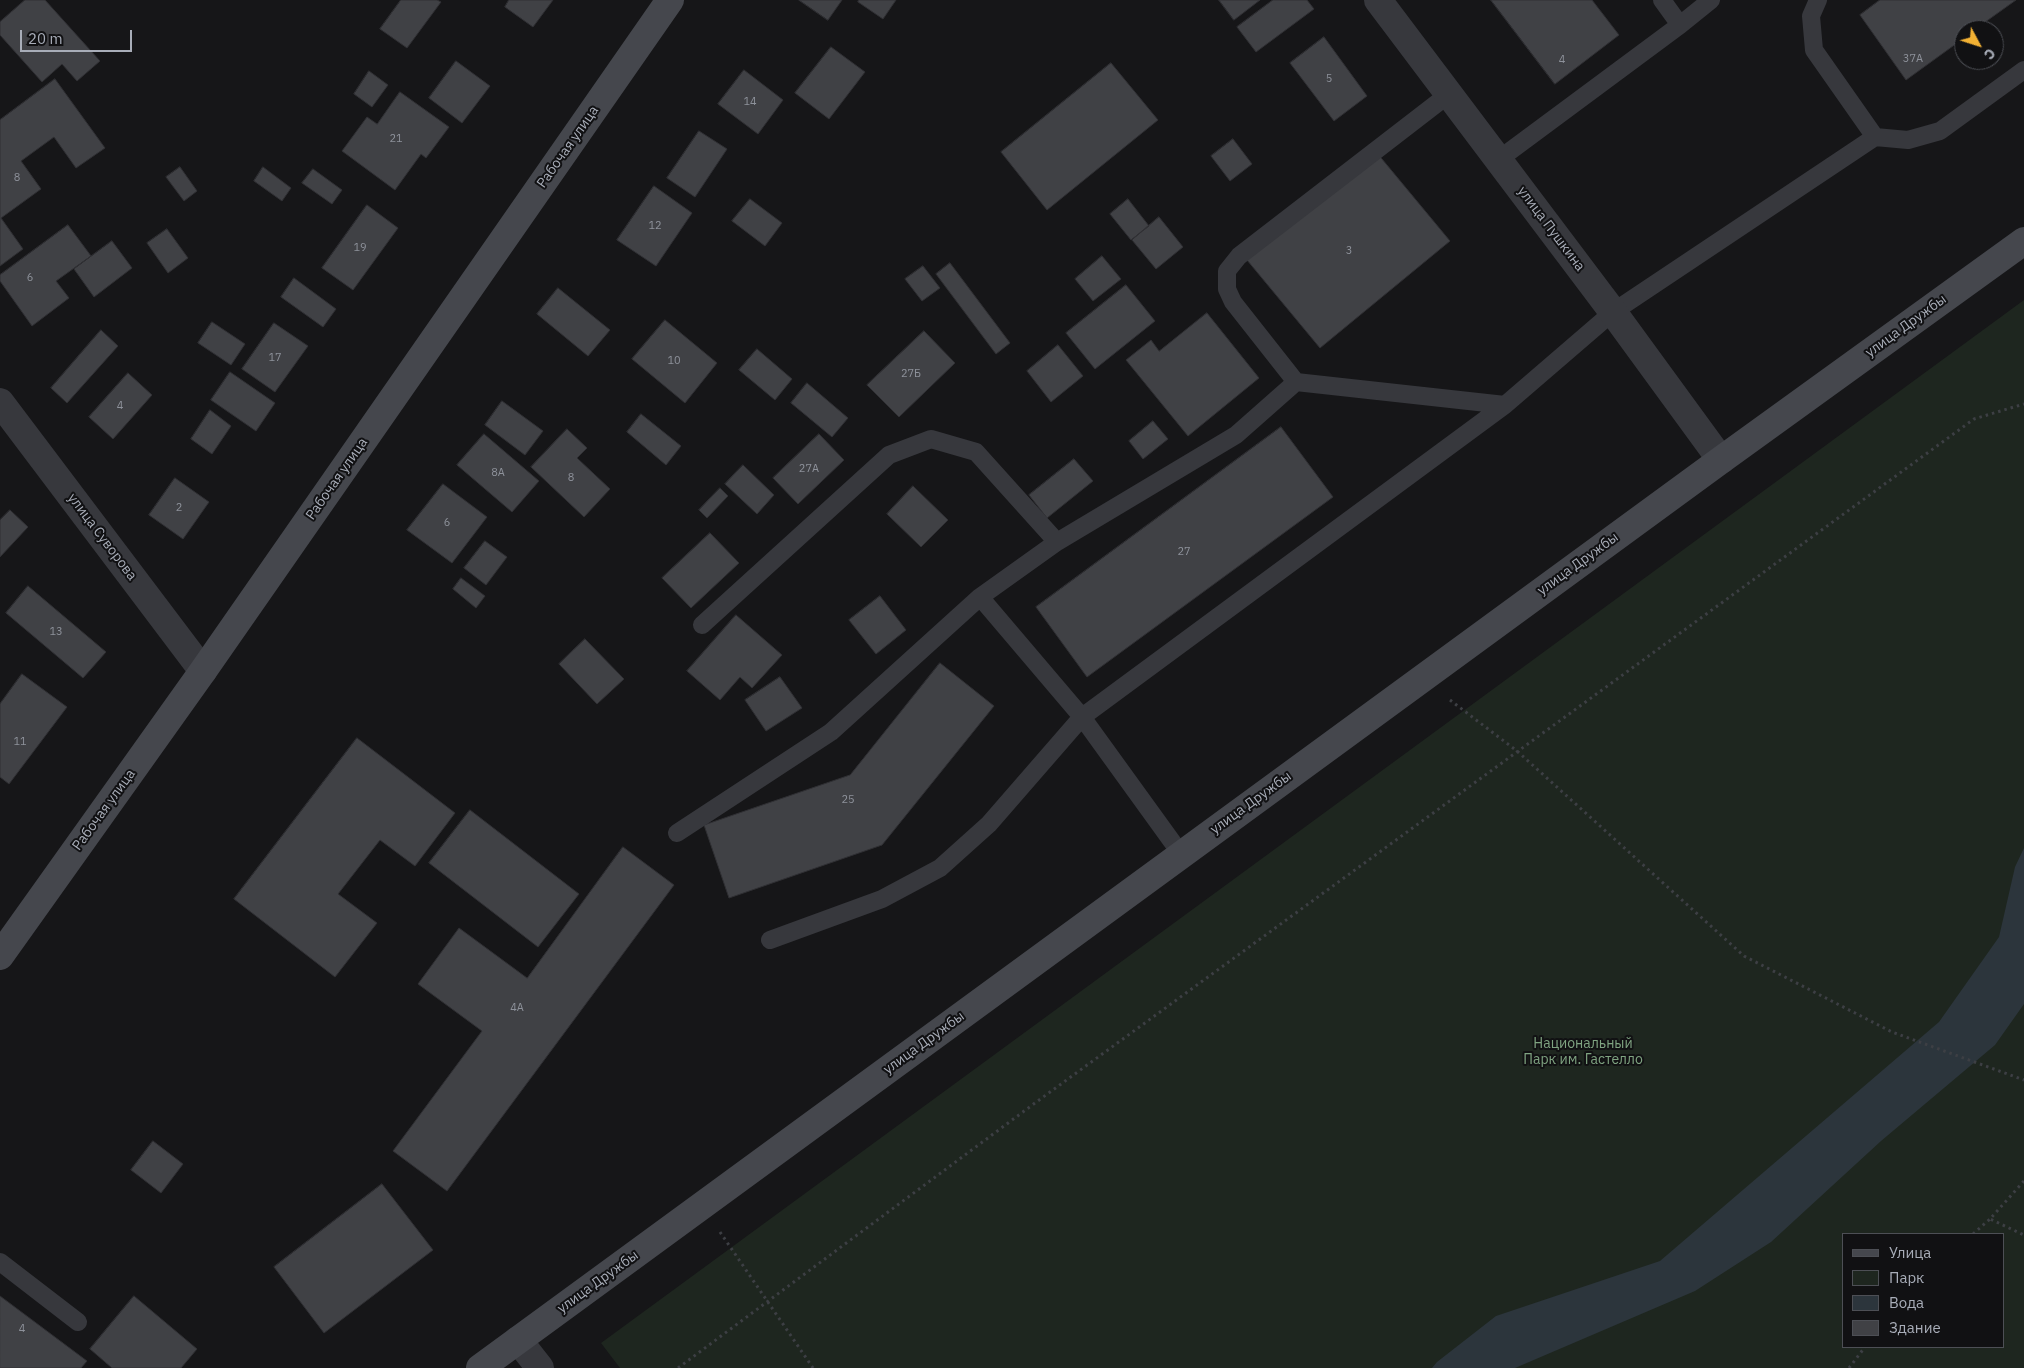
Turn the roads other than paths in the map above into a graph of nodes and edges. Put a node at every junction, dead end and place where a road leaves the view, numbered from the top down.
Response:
1 (670, 0) edge
2 (1378, 0) edge
3 (1662, 0) edge
4 (1711, 0) edge
5 (1818, 0) edge
6 (1680, 24) junction
7 (2024, 70) edge
8 (1449, 94) junction
9 (1875, 138) junction
10 (1498, 160) junction
11 (2024, 241) edge
12 (1613, 312) junction
13 (1296, 382) junction
14 (0, 402) edge
15 (1505, 405) junction
16 (1721, 460) junction
17 (1057, 542) junction
18 (980, 597) junction
19 (702, 625) dead end
20 (204, 671) junction
21 (1082, 717) junction
22 (678, 833) dead end
23 (1181, 854) junction
24 (770, 940) dead end
25 (0, 956) edge
26 (0, 1262) edge
27 (78, 1322) dead end
28 (518, 1340) junction
29 (480, 1368) edge
30 (540, 1368) edge

1 - 20 main road, Рабочая улица
2 - 8 street, улица Пушкина
3 - 6 lane
4 - 6 lane
5 - 9 lane
6 - 10 lane
7 - 9 lane
8 - 10 street, улица Пушкина
8 - 13 lane
9 - 12 lane
10 - 12 street, улица Пушкина
11 - 16 main road, улица Дружбы
12 - 15 lane
12 - 16 street, улица Пушкина
13 - 15 lane
13 - 17 lane
14 - 20 street, улица Суворова
15 - 21 lane
16 - 23 main road, улица Дружбы
17 - 18 lane
17 - 19 lane
18 - 21 lane
18 - 22 lane
20 - 25 main road, Рабочая улица
21 - 23 lane
21 - 24 lane
23 - 28 main road, улица Дружбы
26 - 27 lane
28 - 29 main road, улица Дружбы
28 - 30 street

